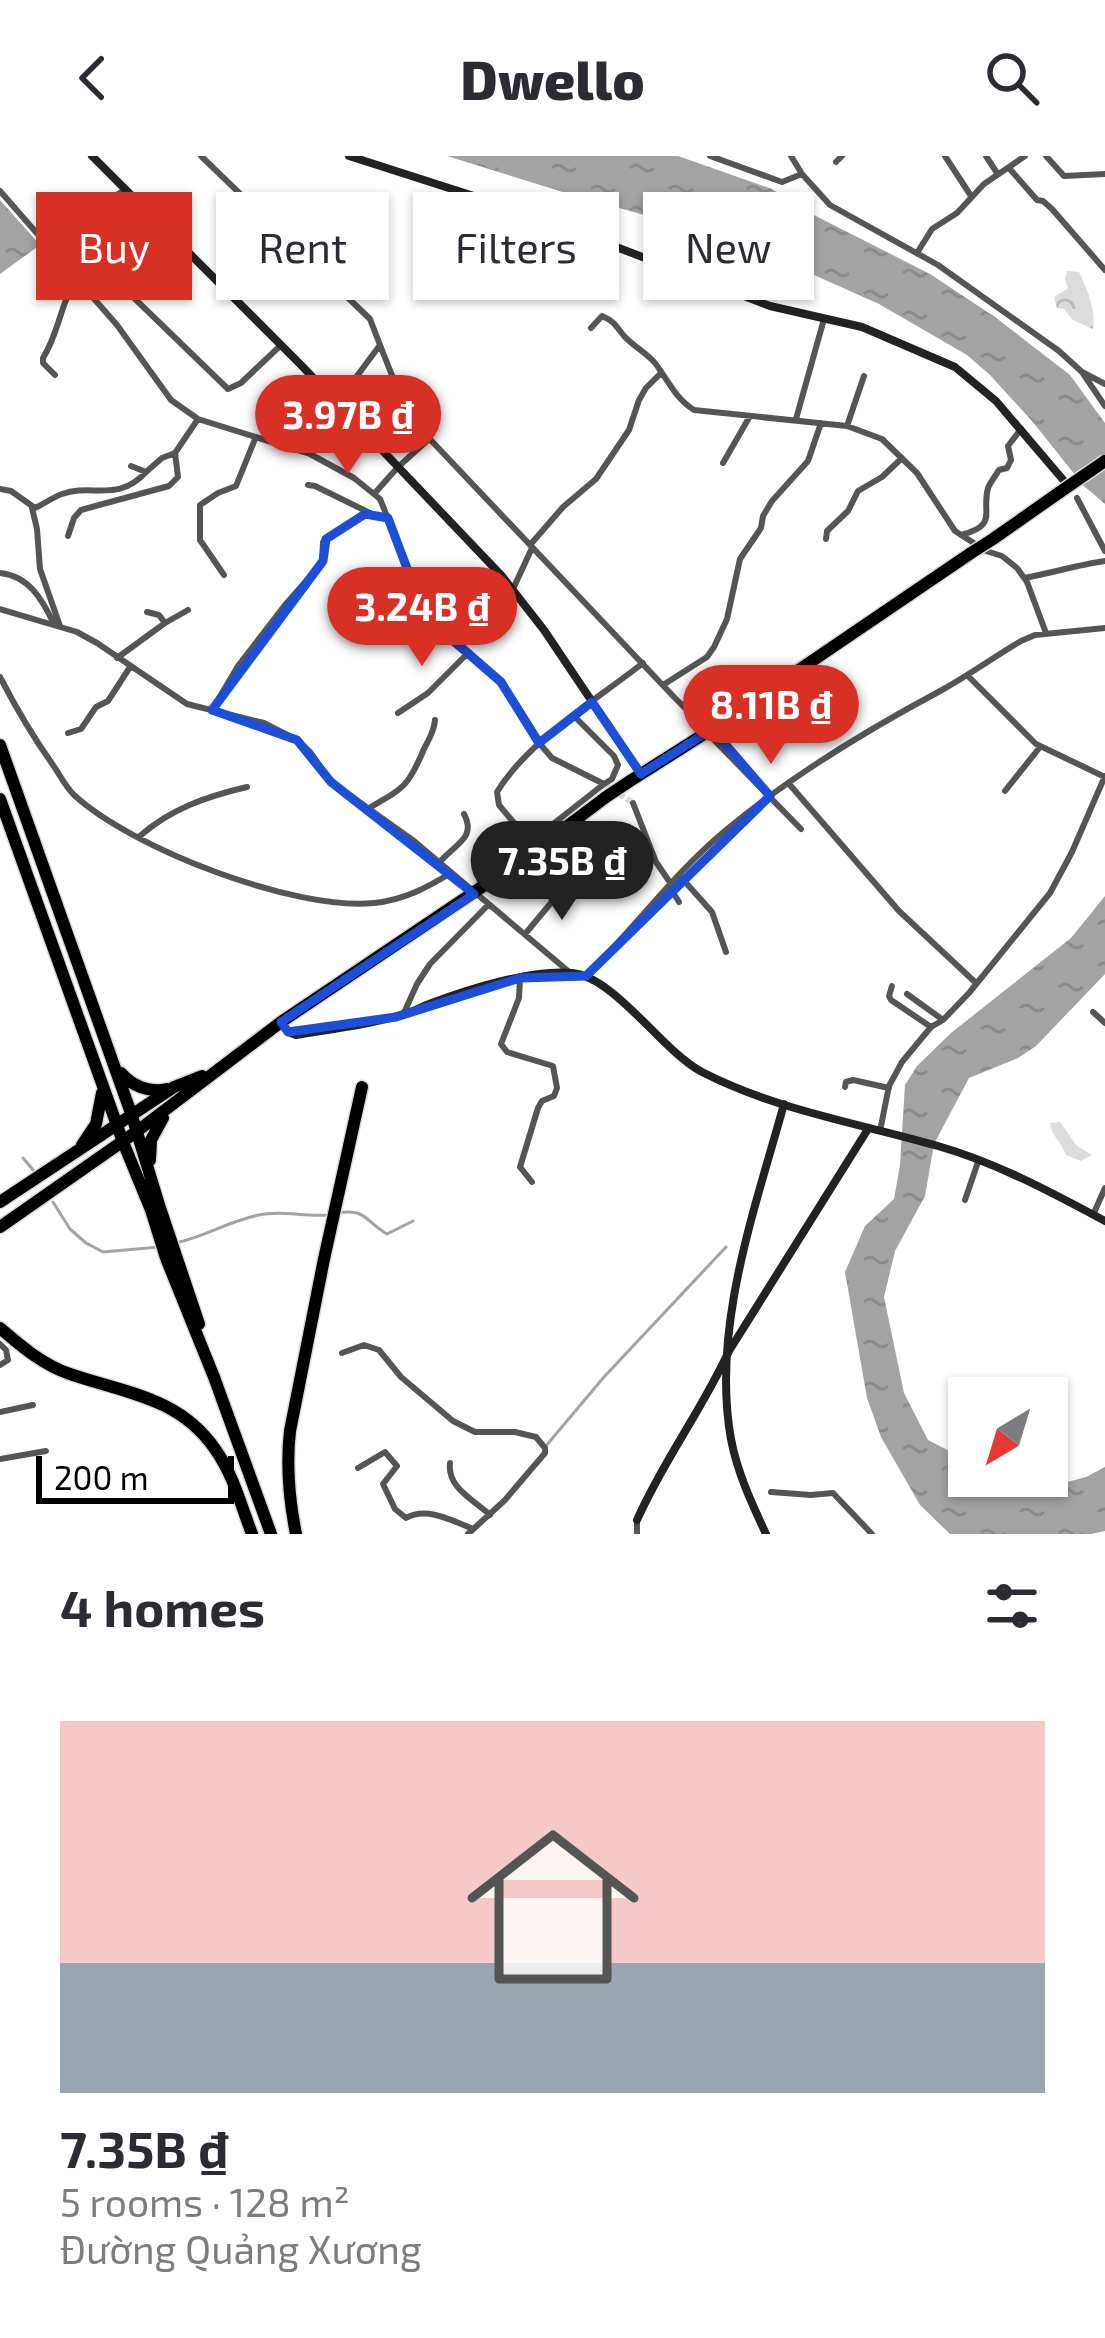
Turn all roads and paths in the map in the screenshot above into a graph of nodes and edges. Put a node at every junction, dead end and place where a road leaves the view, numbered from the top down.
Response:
1 (92, 156) edge
2 (201, 156) edge
3 (350, 156) edge
4 (710, 156) edge
5 (790, 156) edge
6 (945, 156) edge
7 (986, 156) edge
8 (1025, 156) edge
9 (1046, 156) edge
10 (1009, 168) junction
11 (802, 174) junction
12 (1105, 174) edge
13 (998, 175) junction
14 (126, 189) junction
15 (0, 191) edge
16 (971, 196) junction
17 (36, 234) edge
18 (917, 253) junction
19 (1105, 270) edge
20 (64, 300) edge
21 (93, 300) edge
22 (825, 317) junction
23 (591, 328) dead end
24 (281, 345) junction
25 (380, 345) junction
26 (1082, 372) junction
27 (660, 374) junction
28 (56, 376) dead end
29 (864, 376) dead end
30 (1105, 384) edge
31 (339, 405) junction
32 (1105, 406) edge
33 (750, 416) junction
34 (198, 419) junction
35 (796, 419) junction
36 (821, 423) junction
37 (847, 426) junction
38 (1021, 429) junction
39 (255, 438) junction
40 (429, 439) junction
41 (175, 453) junction
42 (310, 454) junction
43 (902, 458) junction
44 (1105, 461) edge
45 (723, 463) dead end
46 (131, 466) dead end
47 (398, 467) junction
48 (146, 472) junction
49 (308, 485) dead end
50 (1062, 487) junction
51 (0, 489) edge
52 (374, 494) junction
53 (1077, 498) dead end
54 (32, 507) junction
55 (374, 515) junction
56 (388, 518) junction
57 (961, 535) junction
58 (68, 536) dead end
59 (826, 538) dead end
60 (1104, 546) edge
61 (531, 547) junction
62 (1105, 561) edge
63 (0, 573) edge
64 (224, 575) dead end
65 (1024, 578) junction
66 (513, 590) junction
67 (0, 610) edge
68 (188, 610) dead end
69 (147, 612) dead end
70 (165, 623) junction
71 (57, 625) junction
72 (1105, 628) edge
73 (1046, 633) junction
74 (468, 653) junction
75 (117, 658) junction
76 (643, 663) junction
77 (130, 667) junction
78 (967, 675) junction
79 (0, 677) edge
80 (663, 685) junction
81 (592, 702) junction
82 (212, 710) junction
83 (398, 713) dead end
84 (574, 716) junction
85 (435, 720) dead end
86 (712, 729) junction
87 (68, 733) dead end
88 (540, 744) junction
89 (0, 745) edge
90 (1040, 746) junction
91 (636, 777) junction
92 (1105, 777) edge
93 (790, 784) junction
94 (247, 787) dead end
95 (605, 791) junction
96 (1005, 791) dead end
97 (770, 796) junction
98 (0, 799) edge
99 (633, 803) tunnel mouth
100 (369, 808) junction
101 (464, 814) dead end
102 (579, 818) junction
103 (801, 829) dead end
104 (140, 836) junction
105 (650, 848) junction
106 (596, 849) dead end
107 (518, 856) junction
108 (638, 856) dead end
109 (440, 862) junction
110 (509, 869) junction
111 (451, 873) junction
112 (679, 875) junction
113 (566, 885) dead end
114 (670, 885) junction
115 (473, 893) junction
116 (679, 902) dead end
117 (488, 905) junction
118 (525, 934) junction
119 (726, 952) dead end
120 (570, 973) junction
121 (586, 976) junction
122 (520, 978) junction
123 (976, 983) junction
124 (892, 986) dead end
125 (907, 994) dead end
126 (1093, 1012) dead end
127 (403, 1015) junction
128 (943, 1020) junction
129 (281, 1022) junction
130 (1105, 1024) edge
131 (931, 1028) junction
132 (103, 1034) junction
133 (87, 1040) junction
134 (845, 1087) dead end
135 (889, 1088) junction
136 (361, 1089) dead end
137 (177, 1093) junction
138 (784, 1104) junction
139 (133, 1116) junction
140 (118, 1126) junction
141 (868, 1129) junction
142 (136, 1132) junction
143 (883, 1132) junction
144 (123, 1142) junction
145 (979, 1159) junction
146 (54, 1167) junction
147 (532, 1182) dead end
148 (1105, 1188) edge
149 (964, 1200) dead end
150 (0, 1202) edge
151 (160, 1208) junction
152 (1093, 1215) junction
153 (1105, 1221) edge
154 (0, 1227) edge
155 (165, 1234) junction
156 (0, 1328) edge
157 (0, 1344) edge
158 (729, 1351) junction
159 (343, 1353) dead end
160 (0, 1366) edge
161 (33, 1405) dead end
162 (0, 1412) edge
163 (46, 1451) dead end
164 (0, 1459) edge
165 (450, 1463) dead end
166 (358, 1468) dead end
167 (650, 1490) junction
168 (771, 1492) dead end
169 (490, 1515) junction
170 (637, 1520) joint
171 (470, 1532) edge
172 (252, 1534) edge
173 (271, 1534) edge
174 (296, 1534) edge
175 (633, 1534) edge
176 (766, 1534) edge
177 (872, 1534) edge

1 - 14 street
2 - 25 street
3 - 22 street
4 - 11 street
5 - 11 street
6 - 16 street
7 - 13 street
8 - 10 street
9 - 12 street
10 - 13 street
10 - 19 street
11 - 18 street
13 - 16 street
14 - 24 street
14 - 24 street
15 - 17 street
16 - 18 street
18 - 26 street
20 - 28 street
21 - 34 street
22 - 35 street
22 - 38 street
23 - 27 street
24 - 31 street
25 - 31 street
25 - 40 street
26 - 30 street
26 - 32 street
27 - 33 street
27 - 61 street
29 - 37 street
31 - 42 street
31 - 47 street
33 - 35 street
33 - 45 street
34 - 39 street
34 - 41 street
35 - 36 street
36 - 37 street
36 - 80 street
37 - 43 street
38 - 50 street
38 - 57 street
39 - 42 street
39 - 64 street
40 - 47 street
40 - 61 street
41 - 48 street
41 - 58 street
42 - 52 street
43 - 57 street
43 - 59 street
44 - 50 highway, bridge
46 - 48 street
47 - 52 street
47 - 66 street
48 - 54 street
49 - 55 street
50 - 86 highway, bridge
51 - 54 street
52 - 56 street
53 - 60 street
54 - 71 street
55 - 56 street
55 - 82 street
56 - 74 street
57 - 65 street
61 - 66 street
61 - 76 street
62 - 65 street
63 - 71 street
65 - 73 street
66 - 81 street
67 - 71 street
68 - 70 street
69 - 70 street
70 - 75 street
71 - 75 street
72 - 73 street
73 - 78 street
74 - 83 street
74 - 88 street
75 - 77 street
76 - 80 street
76 - 81 street
77 - 82 street
77 - 87 street
78 - 90 street
78 - 93 street
79 - 104 street
80 - 86 street
81 - 84 street
81 - 91 street
82 - 100 street
84 - 88 street
84 - 95 street
85 - 100 street
86 - 91 highway
86 - 97 street
88 - 95 street
88 - 107 street
89 - 132 highway
90 - 92 street
90 - 96 street
91 - 95 highway, bridge
92 - 123 street
93 - 97 street
93 - 123 street
94 - 104 street
95 - 102 highway
95 - 107 street
97 - 103 street
97 - 112 street
98 - 133 highway
99 - 105 street
100 - 109 street
101 - 109 street
102 - 106 street
102 - 110 highway
104 - 111 street
105 - 108 street
105 - 114 street
107 - 110 street
109 - 111 street
110 - 115 highway
111 - 115 street
112 - 114 street
112 - 119 street
113 - 118 street
114 - 116 street
114 - 121 street
115 - 117 street
115 - 129 highway
117 - 118 street
117 - 127 street
118 - 120 street
120 - 121 street
120 - 122 street
121 - 138 street
122 - 127 street
122 - 147 street
123 - 128 street
124 - 131 street
125 - 128 street
126 - 130 street
127 - 129 street
128 - 131 street
129 - 137 highway
131 - 135 street
132 - 137 highway
132 - 139 highway
133 - 140 highway
133 - 146 highway
134 - 135 street
135 - 143 street
136 - 174 highway
137 - 139 highway
137 - 142 highway
137 - 151 highway
138 - 141 street
138 - 158 street
139 - 140 highway
139 - 142 highway
140 - 144 highway
140 - 146 highway
141 - 143 street
141 - 158 street
142 - 144 highway
142 - 151 highway
143 - 145 street
144 - 154 highway
144 - 155 highway
145 - 149 street
145 - 152 street
146 - 150 highway
148 - 152 street
151 - 155 highway
152 - 153 street
155 - 173 highway
156 - 172 highway
157 - 160 street
158 - 167 street
158 - 176 street
159 - 169 street
161 - 162 street
163 - 164 street
165 - 169 street
166 - 171 street
167 - 170 street
167 - 175 street
168 - 177 street
169 - 171 street
170 - 175 street

